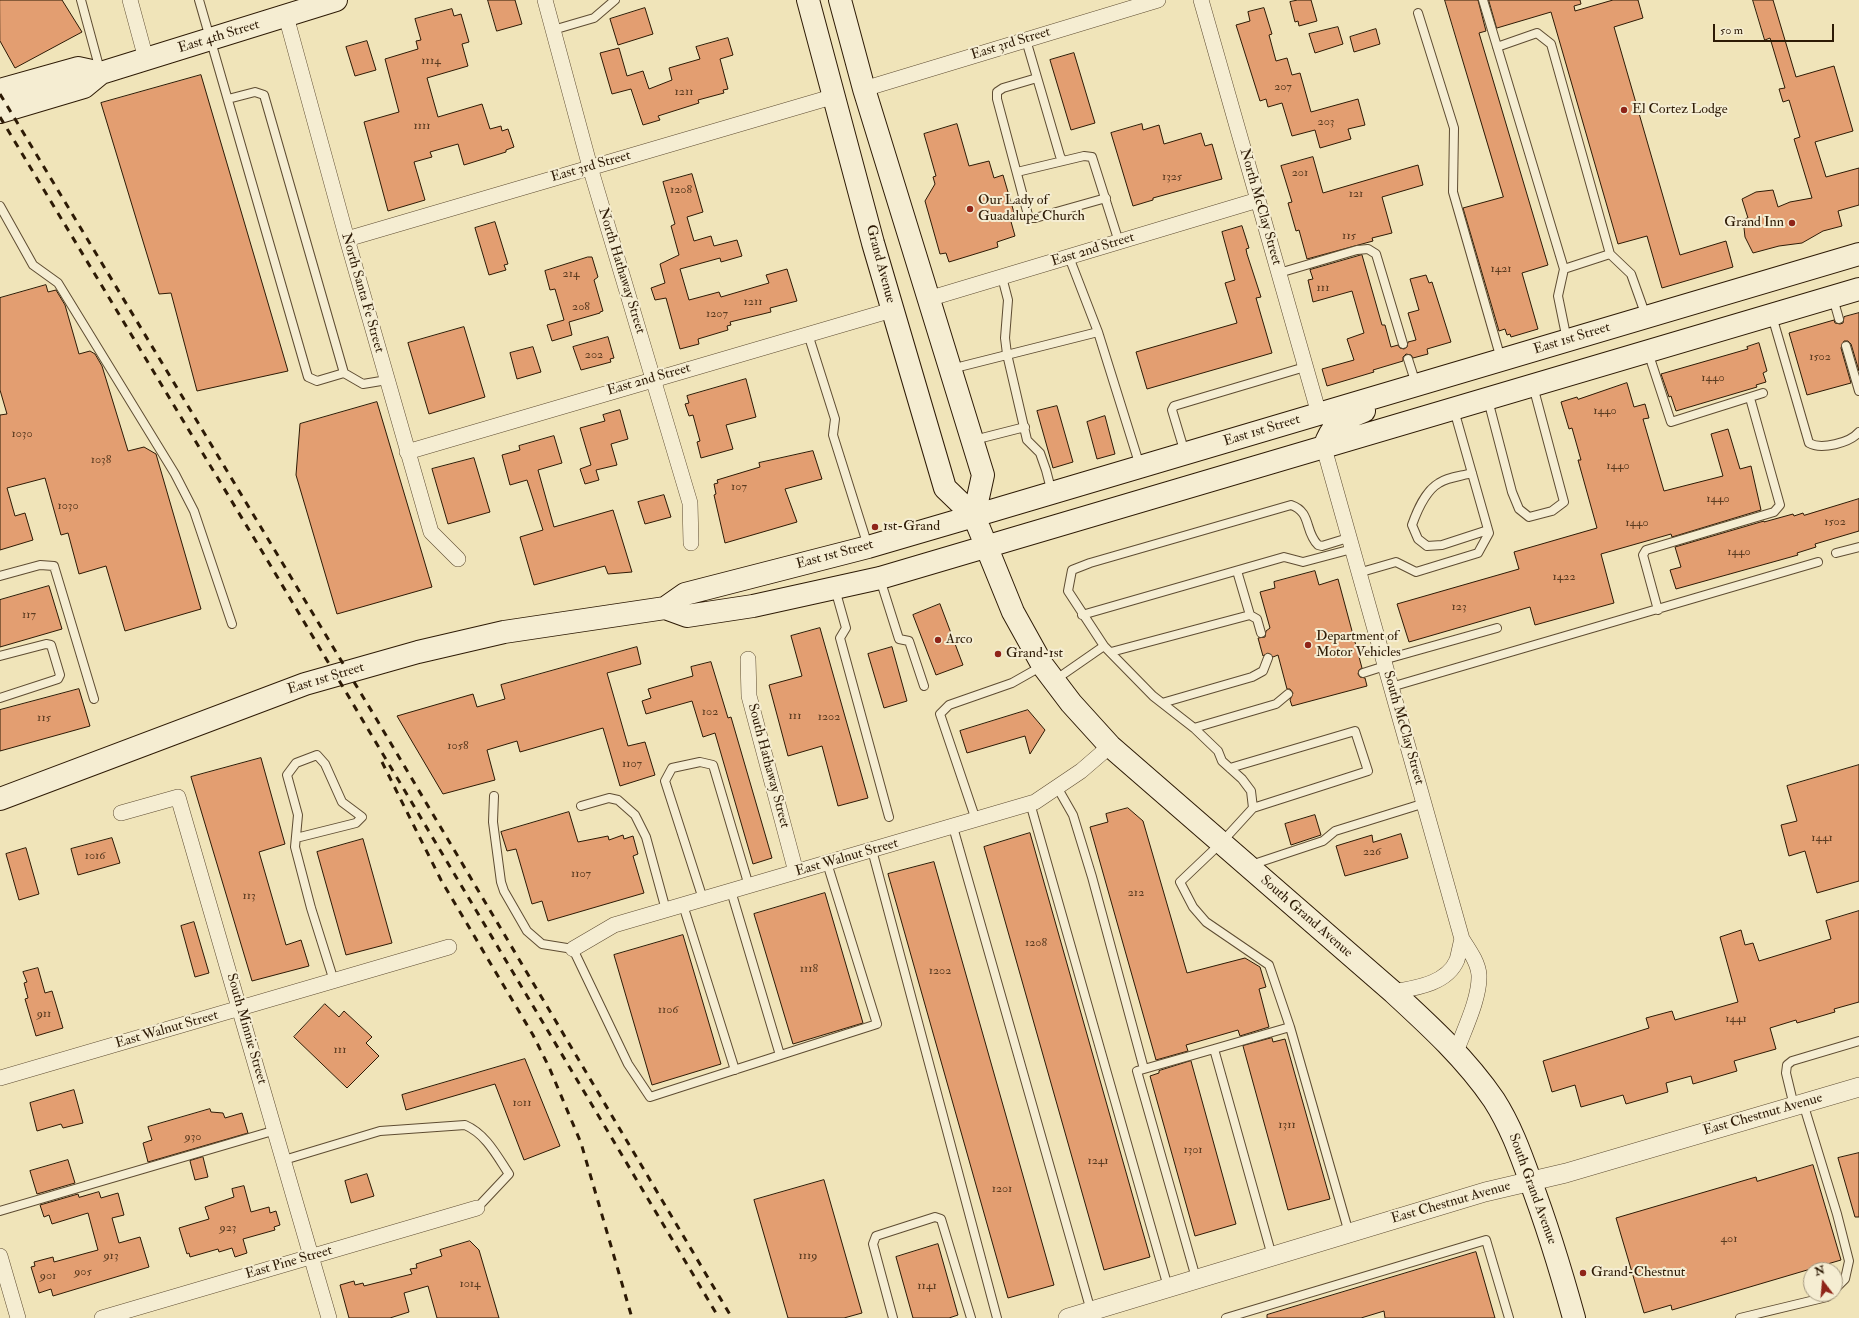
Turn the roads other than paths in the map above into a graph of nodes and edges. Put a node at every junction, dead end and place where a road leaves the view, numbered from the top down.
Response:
1 (81, 0) edge
2 (130, 0) edge
3 (199, 0) edge
4 (336, 0) edge
5 (545, 0) edge
6 (615, 0) edge
7 (808, 0) edge
8 (840, 0) edge
9 (1158, 0) edge
10 (1201, 0) edge
11 (1483, 0) edge
12 (1418, 13) dead end
13 (286, 16) junction
14 (553, 30) junction
15 (211, 39) junction
16 (1026, 40) junction
17 (1497, 47) junction
18 (146, 59) junction
19 (101, 73) junction
20 (1037, 78) junction
21 (864, 88) junction
22 (0, 90) edge
23 (835, 96) junction
24 (228, 100) junction
25 (0, 112) edge
26 (1063, 161) junction
27 (590, 167) junction
28 (1017, 172) junction
29 (1106, 198) junction
30 (1258, 200) junction
31 (0, 206) edge
32 (346, 239) junction
33 (1120, 242) junction
34 (1610, 254) junction
35 (1859, 254) edge
36 (1069, 257) junction
37 (1564, 269) junction
38 (1279, 273) junction
39 (1002, 277) junction
40 (1859, 289) edge
41 (1833, 297) junction
42 (928, 299) junction
43 (892, 310) junction
44 (1772, 315) junction
45 (1646, 317) junction
46 (1839, 319) dead end
47 (1098, 332) junction
48 (808, 334) junction
49 (1567, 341) junction
50 (1403, 344) dead end
51 (1846, 346) dead end
52 (1648, 352) junction
53 (1007, 354) junction
54 (1408, 359) dead end
55 (1501, 360) junction
56 (1305, 367) junction
57 (950, 369) junction
58 (344, 373) junction
59 (1455, 374) junction
60 (653, 379) junction
61 (387, 380) junction
62 (1417, 385) junction
63 (1533, 386) junction
64 (1859, 391) edge
65 (1763, 393) dead end
66 (1750, 398) junction
67 (1488, 399) junction
68 (1454, 409) junction
69 (1319, 414) junction
70 (1025, 427) junction
71 (1859, 432) edge
72 (973, 440) junction
73 (1324, 448) junction
74 (407, 452) junction
75 (1185, 454) junction
76 (1140, 467) junction
77 (1472, 473) junction
78 (1052, 494) junction
79 (974, 516) junction
80 (1488, 530) junction
81 (690, 543) dead end
82 (1350, 544) junction
83 (868, 547) junction
84 (1859, 547) edge
85 (986, 548) junction
86 (1836, 553) dead end
87 (458, 559) dead end
88 (1818, 562) dead end
89 (1237, 571) junction
90 (1358, 573) junction
91 (0, 576) edge
92 (880, 578) junction
93 (835, 588) junction
94 (665, 608) junction
95 (1658, 610) junction
96 (1082, 615) junction
97 (1250, 615) junction
98 (232, 624) dead end
99 (1497, 628) dead end
100 (1261, 633) dead end
101 (1104, 646) junction
102 (1111, 652) junction
103 (0, 656) edge
104 (1268, 658) dead end
105 (748, 659) dead end
106 (1384, 663) junction
107 (1048, 673) junction
108 (1363, 673) dead end
109 (924, 686) dead end
110 (1391, 687) junction
111 (1288, 694) dead end
112 (0, 698) edge
113 (94, 699) dead end
114 (1162, 703) junction
115 (1194, 728) junction
116 (1110, 746) junction
117 (1230, 768) junction
118 (1057, 787) junction
119 (494, 796) dead end
120 (0, 800) edge
121 (1030, 803) junction
122 (1425, 803) junction
123 (580, 806) dead end
124 (1253, 808) junction
125 (121, 813) dead end
126 (889, 817) dead end
127 (976, 820) junction
128 (953, 827) junction
129 (296, 838) junction
130 (1221, 843) junction
131 (872, 850) junction
132 (827, 863) junction
133 (1248, 866) junction
134 (796, 872) junction
135 (749, 886) junction
136 (731, 891) junction
137 (704, 899) junction
138 (683, 905) junction
139 (666, 910) junction
140 (1462, 939) junction
141 (449, 947) dead end
142 (573, 949) junction
143 (334, 981) junction
144 (1393, 992) junction
145 (240, 1009) junction
146 (1290, 1027) junction
147 (1859, 1041) edge
148 (1214, 1049) junction
149 (1456, 1052) junction
150 (780, 1055) junction
151 (1144, 1069) junction
152 (735, 1070) junction
153 (0, 1078) edge
154 (1859, 1087) edge
155 (1799, 1105) junction
156 (276, 1130) junction
157 (284, 1160) junction
158 (1531, 1181) junction
159 (477, 1208) joint
160 (0, 1211) edge
161 (1349, 1233) junction
162 (0, 1256) edge
163 (312, 1256) junction
164 (1272, 1256) junction
165 (1196, 1278) junction
166 (1843, 1280) edge
167 (1168, 1287) junction
168 (1806, 1302) edge
169 (1091, 1311) junction
170 (18, 1318) edge
171 (102, 1318) edge
172 (329, 1318) edge
173 (893, 1318) edge
174 (971, 1318) edge
175 (997, 1318) edge
176 (1070, 1318) edge
177 (1226, 1318) edge
178 (1509, 1318) edge
179 (1574, 1318) edge
180 (1740, 1318) edge

1 - 19 lane
2 - 18 street
3 - 15 lane
4 - 13 main road, East 4th Street
5 - 14 street, North Hathaway Street
6 - 14 lane
7 - 23 main road, Grand Avenue
8 - 21 main road
9 - 16 street, East 3rd Street
10 - 30 street, North McClay Street
11 - 17 lane
12 - 55 lane
13 - 15 main road, East 4th Street
13 - 32 street, North Santa Fe Street
14 - 27 street, North Hathaway Street
15 - 18 main road, East 4th Street
15 - 24 lane
16 - 20 lane
16 - 21 street, East 3rd Street
17 - 34 lane
17 - 37 lane
18 - 19 main road, East 4th Street
19 - 22 main road, East 4th Street
19 - 25 main road, East 4th Street
20 - 26 lane
20 - 28 lane
21 - 42 main road
23 - 27 street, East 3rd Street
23 - 43 main road, Grand Avenue
24 - 58 lane
24 - 58 lane
26 - 28 lane
26 - 29 lane
27 - 32 street, East 3rd Street
27 - 60 street, North Hathaway Street
28 - 29 lane
29 - 33 lane
30 - 33 street, East 2nd Street
30 - 38 street, North McClay Street
31 - 98 lane
32 - 61 street, North Santa Fe Street
33 - 36 street, East 2nd Street
34 - 37 lane
34 - 45 lane
35 - 45 main road, East 1st Street
36 - 39 street, East 2nd Street
36 - 47 lane
37 - 49 lane
38 - 50 lane
38 - 56 street, North McClay Street
39 - 42 street, East 2nd Street
39 - 53 lane
40 - 41 main road, East 1st Street
41 - 44 main road, East 1st Street
41 - 46 lane
42 - 57 main road
43 - 48 street, East 2nd Street
43 - 79 main road, Grand Avenue
44 - 52 main road, East 1st Street
44 - 71 lane
45 - 49 main road, East 1st Street
47 - 53 lane
47 - 76 lane
48 - 60 street, East 2nd Street
48 - 83 lane
49 - 55 main road, East 1st Street
51 - 64 lane
52 - 63 main road, East 1st Street
52 - 66 lane
53 - 57 lane
53 - 70 lane
54 - 62 lane
55 - 59 main road, East 1st Street
56 - 69 street, North McClay Street
56 - 75 lane
57 - 72 main road
58 - 61 lane
59 - 62 main road, East 1st Street
59 - 73 main road
60 - 74 street, East 2nd Street
60 - 81 street, North Hathaway Street
61 - 74 street, North Santa Fe Street
62 - 69 main road, East 1st Street
63 - 67 main road, East 1st Street
63 - 67 lane
65 - 66 lane
66 - 95 lane
67 - 68 main road, East 1st Street
68 - 73 main road, East 1st Street
68 - 77 lane
69 - 75 main road, East 1st Street
70 - 72 lane
70 - 78 lane
72 - 79 main road
73 - 82 street, South McClay Street
73 - 85 main road, East 1st Street
74 - 87 street, North Santa Fe Street
75 - 76 main road, East 1st Street
76 - 78 main road, East 1st Street
77 - 80 lane
77 - 80 lane
78 - 79 main road, East 1st Street
79 - 83 main road, East 1st Street
79 - 85 main road, Grand Avenue
80 - 90 lane
82 - 89 lane
82 - 90 street, South McClay Street
82 - 96 lane
83 - 94 main road, East 1st Street
84 - 86 lane
85 - 92 main road, East 1st Street
85 - 107 main road, South Grand Avenue
88 - 95 lane
89 - 96 lane
89 - 97 lane
90 - 106 street, South McClay Street
91 - 113 lane
92 - 93 main road, East 1st Street
92 - 109 lane
93 - 94 main road, East 1st Street
93 - 126 lane
94 - 120 main road, East 1st Street
95 - 110 lane
96 - 101 lane
97 - 100 lane
97 - 102 lane
99 - 106 lane
101 - 102 lane
101 - 107 lane
102 - 114 lane
103 - 112 lane
104 - 114 lane
105 - 134 street, South Hathaway Street
106 - 108 lane
106 - 110 street, South McClay Street
107 - 116 main road, South Grand Avenue
107 - 127 lane
110 - 122 street, South McClay Street
111 - 115 lane
114 - 115 lane
115 - 117 lane
116 - 118 street, East Walnut Street
116 - 130 main road, South Grand Avenue
117 - 124 lane
117 - 124 lane
118 - 121 street, East Walnut Street
118 - 151 lane
119 - 142 lane
121 - 127 street, East Walnut Street
121 - 167 lane
122 - 133 lane
122 - 140 street, South McClay Street
123 - 139 lane
124 - 130 lane
125 - 145 street, South Minnie Street
127 - 128 street, East Walnut Street
128 - 131 street, East Walnut Street
128 - 169 lane
129 - 129 lane
129 - 143 lane
130 - 133 main road, South Grand Avenue
130 - 146 lane
131 - 132 street, East Walnut Street
131 - 175 lane
132 - 134 street, East Walnut Street
132 - 150 lane
133 - 144 main road, South Grand Avenue
134 - 135 street, East Walnut Street
135 - 136 street, East Walnut Street
135 - 137 lane
136 - 137 street, East Walnut Street
136 - 150 lane
137 - 138 street, East Walnut Street
138 - 139 street, East Walnut Street
138 - 152 lane
139 - 142 street, East Walnut Street
140 - 144 street
140 - 149 street, South McClay Street
141 - 143 street, East Walnut Street
142 - 152 lane
143 - 145 street, East Walnut Street
144 - 149 main road, South Grand Avenue
145 - 153 street, East Walnut Street
145 - 156 street, South Minnie Street
146 - 148 lane
146 - 161 lane
147 - 155 lane
148 - 151 lane
148 - 164 lane
149 - 158 main road, South Grand Avenue
150 - 152 lane
151 - 165 lane
154 - 155 street, East Chestnut Avenue
155 - 158 street, East Chestnut Avenue
155 - 166 lane
156 - 157 street, South Minnie Street
156 - 160 lane
157 - 159 lane
157 - 163 street, South Minnie Street
158 - 161 street, East Chestnut Avenue
158 - 179 main road, South Grand Avenue
159 - 163 street, East Pine Street
161 - 164 street, East Chestnut Avenue
162 - 170 street
163 - 171 street, East Pine Street
163 - 172 street, South Minnie Street
164 - 165 street, East Chestnut Avenue
165 - 167 street, East Chestnut Avenue
167 - 169 street, East Chestnut Avenue
168 - 180 lane
169 - 176 street, East Chestnut Avenue
173 - 174 lane
177 - 178 lane

